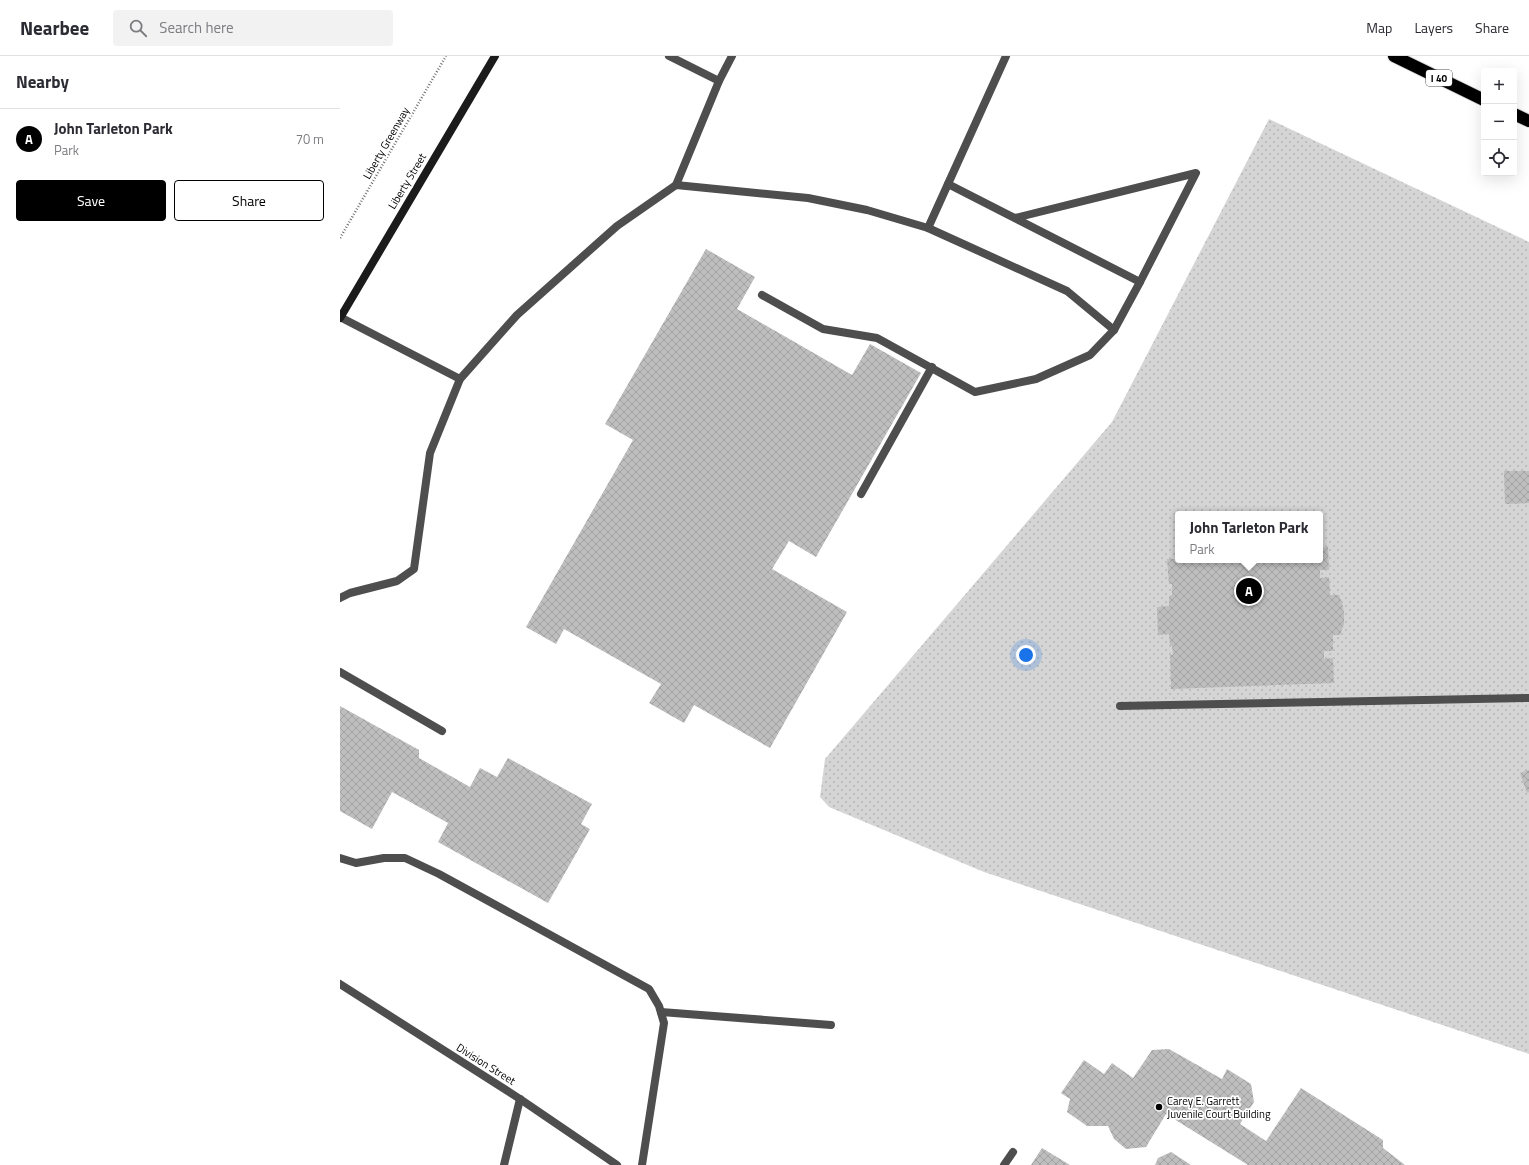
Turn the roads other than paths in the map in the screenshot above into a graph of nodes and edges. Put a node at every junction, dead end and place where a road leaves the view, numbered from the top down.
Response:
1 (495, 56) edge
2 (669, 56) edge
3 (732, 56) edge
4 (1006, 56) edge
5 (1394, 56) edge
6 (719, 81) junction
7 (1481, 99) edge
8 (1517, 115) edge
9 (1529, 121) edge
10 (948, 184) junction
11 (676, 185) junction
12 (1015, 218) junction
13 (928, 228) junction
14 (1140, 282) junction
15 (762, 295) dead end
16 (340, 318) edge
17 (1114, 330) junction
18 (932, 367) junction
19 (460, 380) junction
20 (861, 494) dead end
21 (340, 598) edge
22 (340, 672) edge
23 (1529, 698) edge
24 (1120, 706) dead end
25 (442, 731) dead end
26 (340, 858) edge
27 (340, 984) edge
28 (661, 1012) junction
29 (831, 1025) dead end
30 (520, 1099) junction
31 (1013, 1152) dead end
32 (504, 1165) edge
33 (617, 1165) edge
34 (642, 1165) edge
35 (1004, 1165) edge

1 - 16 street, Liberty Street
2 - 6 street
3 - 6 street
4 - 10 street
5 - 7 highway, I 40
6 - 11 street
8 - 9 highway
10 - 12 street
10 - 13 street
11 - 13 street
11 - 19 street
12 - 14 street
12 - 14 street
13 - 17 street
14 - 17 street
15 - 18 street
16 - 19 street
17 - 18 street
18 - 20 street
19 - 21 street
22 - 25 street
23 - 24 street
26 - 28 street
27 - 30 street, Division Street
28 - 29 street
28 - 34 street
30 - 32 street
30 - 33 street, Division Street
31 - 35 street

